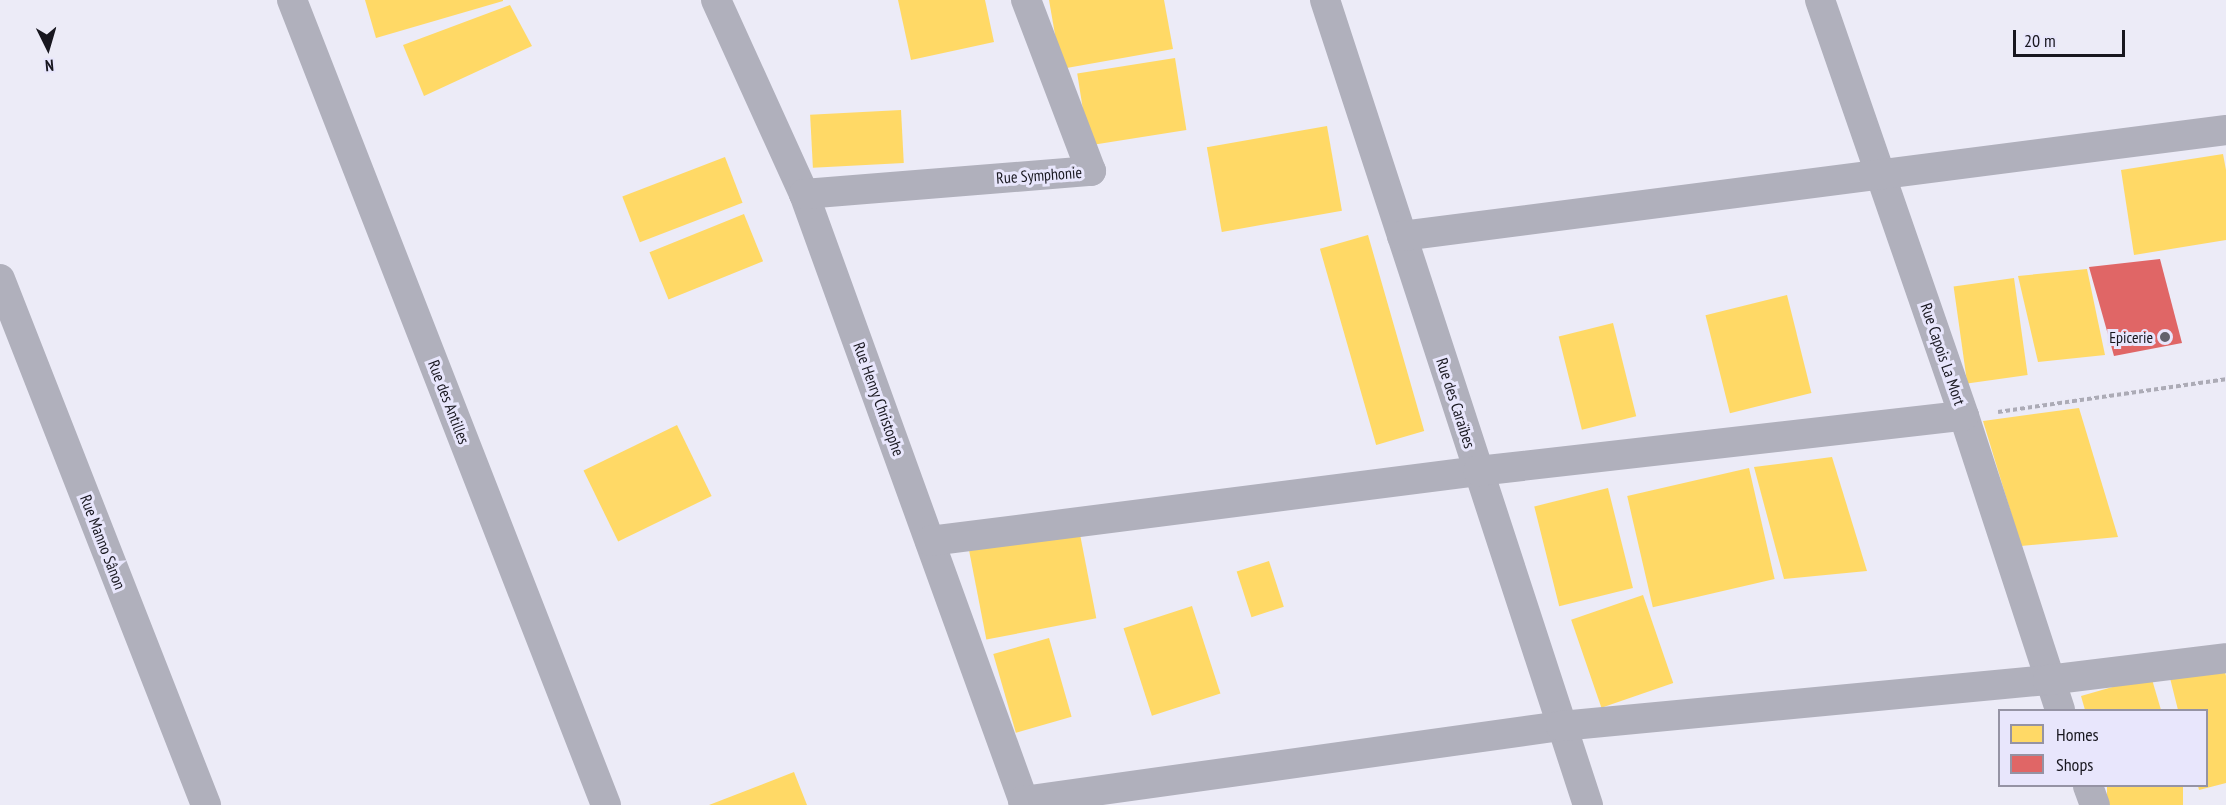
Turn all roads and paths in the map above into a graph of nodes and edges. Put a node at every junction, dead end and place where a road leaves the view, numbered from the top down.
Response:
1 (292, 0) edge
2 (716, 0) edge
3 (1026, 0) edge
4 (1325, 0) edge
5 (1820, 0) edge
6 (2226, 130) edge
7 (1880, 173) junction
8 (804, 194) junction
9 (1402, 236) junction
10 (0, 279) edge
11 (2226, 379) edge
12 (1964, 416) junction
13 (1478, 471) junction
14 (930, 541) junction
15 (2226, 658) edge
16 (2049, 680) junction
17 (2059, 709) edge
18 (1561, 726) junction
19 (2088, 787) edge
20 (1024, 803) edge
21 (207, 805) edge
22 (606, 805) edge
23 (1588, 805) edge
24 (2095, 805) edge

1 - 22 street, Rue des Antilles
2 - 8 street, Rue Henry Christophe
3 - 8 street, Rue Symphonie
4 - 9 street, Rue des Caraïbes
5 - 7 street, Rue Capois La Mort
6 - 7 street
7 - 9 street
7 - 12 street, Rue Capois La Mort
8 - 14 street, Rue Henry Christophe
9 - 13 street, Rue des Caraïbes
10 - 21 street, Rue Manno Sânon
11 - 12 path
12 - 13 street
12 - 16 street, Rue Capois La Mort
13 - 14 street
13 - 18 street, Rue des Caraïbes
14 - 20 street, Rue Henry Christophe
15 - 16 street
16 - 17 street, Rue Capois La Mort
16 - 18 street
18 - 20 street
18 - 23 street, Rue des Caraïbes
19 - 24 street

